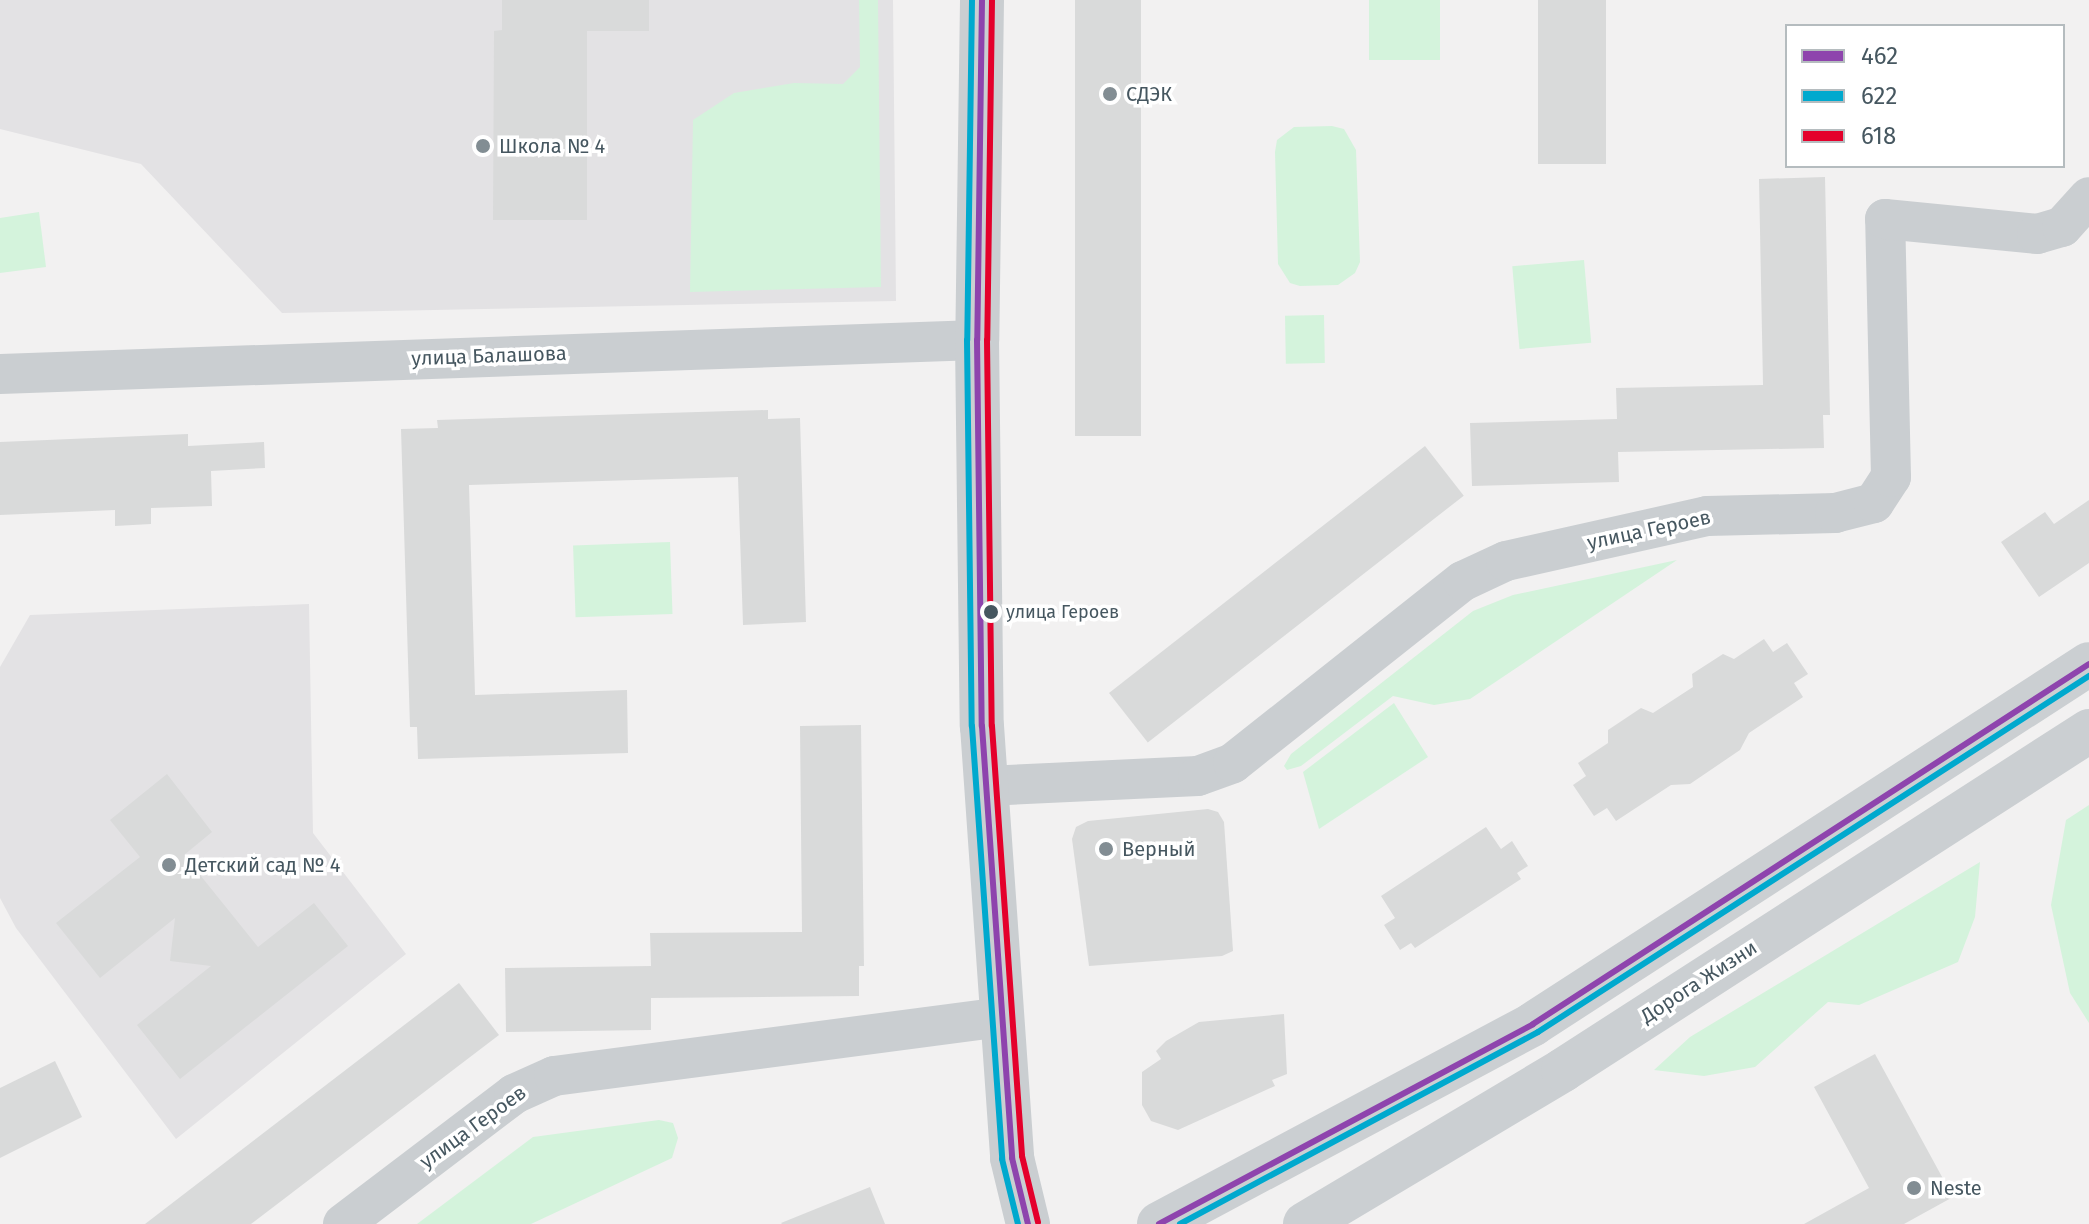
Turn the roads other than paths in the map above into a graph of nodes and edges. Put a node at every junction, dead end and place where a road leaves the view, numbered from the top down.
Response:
1 (982, 0) edge
2 (2089, 197) edge
3 (977, 340) junction
4 (0, 374) edge
5 (2089, 664) edge
6 (2089, 731) edge
7 (986, 786) junction
8 (1000, 1017) junction
9 (343, 1224) edge
10 (1028, 1224) edge
11 (1159, 1224) edge
12 (1305, 1224) edge

1 - 3 street
2 - 7 street, улица Героев
3 - 4 street, улица Балашова
3 - 7 street
5 - 11 main road
6 - 12 main road, Дорога Жизни
7 - 8 street
8 - 9 street, улица Героев
8 - 10 street

